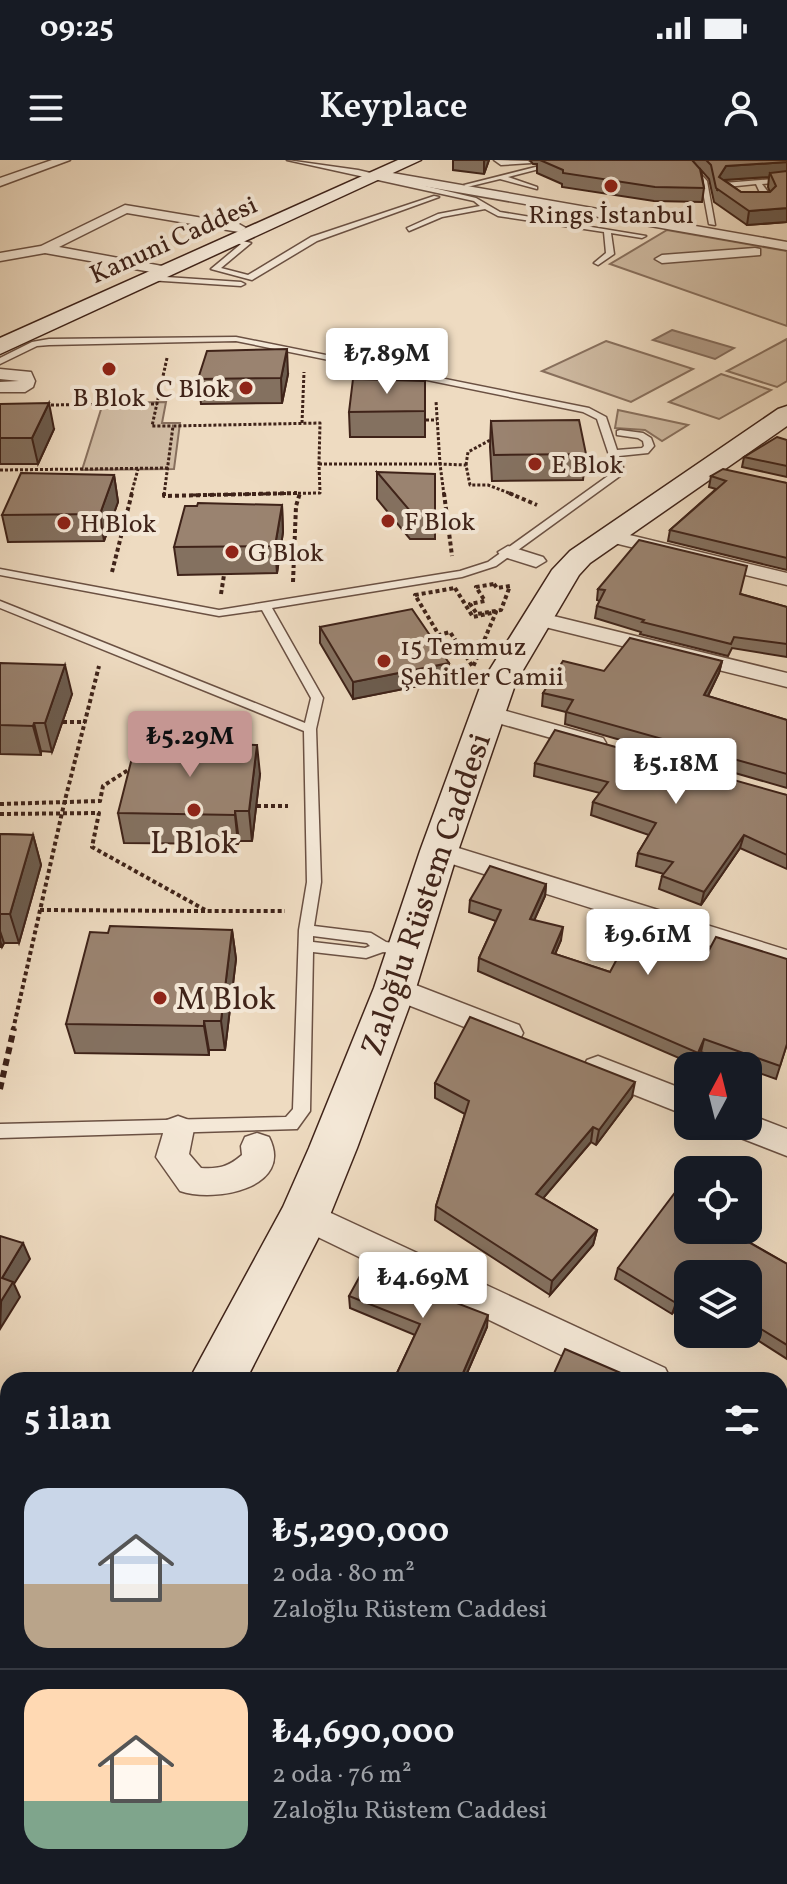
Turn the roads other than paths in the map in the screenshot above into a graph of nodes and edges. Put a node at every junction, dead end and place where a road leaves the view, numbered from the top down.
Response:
1 (64, 160) edge
2 (290, 160) edge
3 (412, 160) edge
4 (497, 160) edge
5 (545, 160) edge
6 (571, 160) edge
7 (684, 160) edge
8 (376, 171) edge
9 (501, 177) junction
10 (787, 180) edge
11 (758, 183) junction
12 (0, 184) edge
13 (467, 185) dead end
14 (535, 188) dead end
15 (24, 191) dead end
16 (436, 197) dead end
17 (485, 207) junction
18 (713, 224) dead end
19 (409, 229) dead end
20 (607, 230) junction
21 (238, 235) junction
22 (642, 236) dead end
23 (787, 248) edge
24 (45, 249) junction
25 (0, 257) edge
26 (662, 259) dead end
27 (598, 263) dead end
28 (156, 272) junction
29 (249, 278) junction
30 (0, 333) edge
31 (0, 347) edge
32 (0, 361) edge
33 (0, 374) edge
34 (0, 387) edge
35 (785, 417) edge
36 (620, 433) dead end
37 (613, 453) junction
38 (613, 537) junction
39 (537, 561) junction
40 (0, 572) edge
41 (787, 579) edge
42 (0, 604) edge
43 (266, 607) junction
44 (537, 618) junction
45 (787, 680) edge
46 (488, 713) junction
47 (310, 729) junction
48 (622, 751) edge
49 (439, 851) junction
50 (306, 938) junction
51 (382, 947) junction
52 (787, 960) edge
53 (395, 988) junction
54 (541, 1046) edge
55 (571, 1058) edge
56 (674, 1098) edge
57 (178, 1129) junction
58 (0, 1131) edge
59 (762, 1133) edge
60 (787, 1143) edge
61 (257, 1146) dead end
62 (305, 1215) junction
63 (221, 1372) edge
64 (635, 1372) edge

1 - 12 street
2 - 8 lane
3 - 8 street, Kanuni Caddesi
4 - 5 lane
6 - 9 lane
7 - 18 lane
8 - 17 lane
8 - 21 street, Kanuni Caddesi
8 - 23 street
9 - 13 lane
9 - 14 lane
10 - 11 lane
11 - 11 lane
12 - 15 street
16 - 29 lane
17 - 19 lane
17 - 20 lane
20 - 22 lane
20 - 27 lane
21 - 24 street
21 - 28 street, Kanuni Caddesi
21 - 29 lane
23 - 26 street
24 - 25 street
24 - 28 street
28 - 29 lane
28 - 30 street, Kanuni Caddesi
28 - 31 street, Kanuni Caddesi
32 - 37 lane
33 - 34 street
35 - 38 street, Zaloğlu Rüstem Caddesi
36 - 37 lane
37 - 39 lane
38 - 39 street, Zaloğlu Rüstem Caddesi
38 - 41 street
39 - 43 lane
39 - 44 street, Zaloğlu Rüstem Caddesi
40 - 43 lane
42 - 47 lane
43 - 47 lane
44 - 45 street
44 - 46 street, Zaloğlu Rüstem Caddesi
46 - 48 street
46 - 49 street, Zaloğlu Rüstem Caddesi
47 - 50 lane
49 - 51 street, Zaloğlu Rüstem Caddesi
49 - 52 street
50 - 51 lane
50 - 57 lane
51 - 53 street, Zaloğlu Rüstem Caddesi
53 - 54 street
53 - 62 street, Zaloğlu Rüstem Caddesi
55 - 56 street
57 - 58 lane
57 - 61 street
59 - 60 street
62 - 63 street, Zaloğlu Rüstem Caddesi
62 - 64 street

